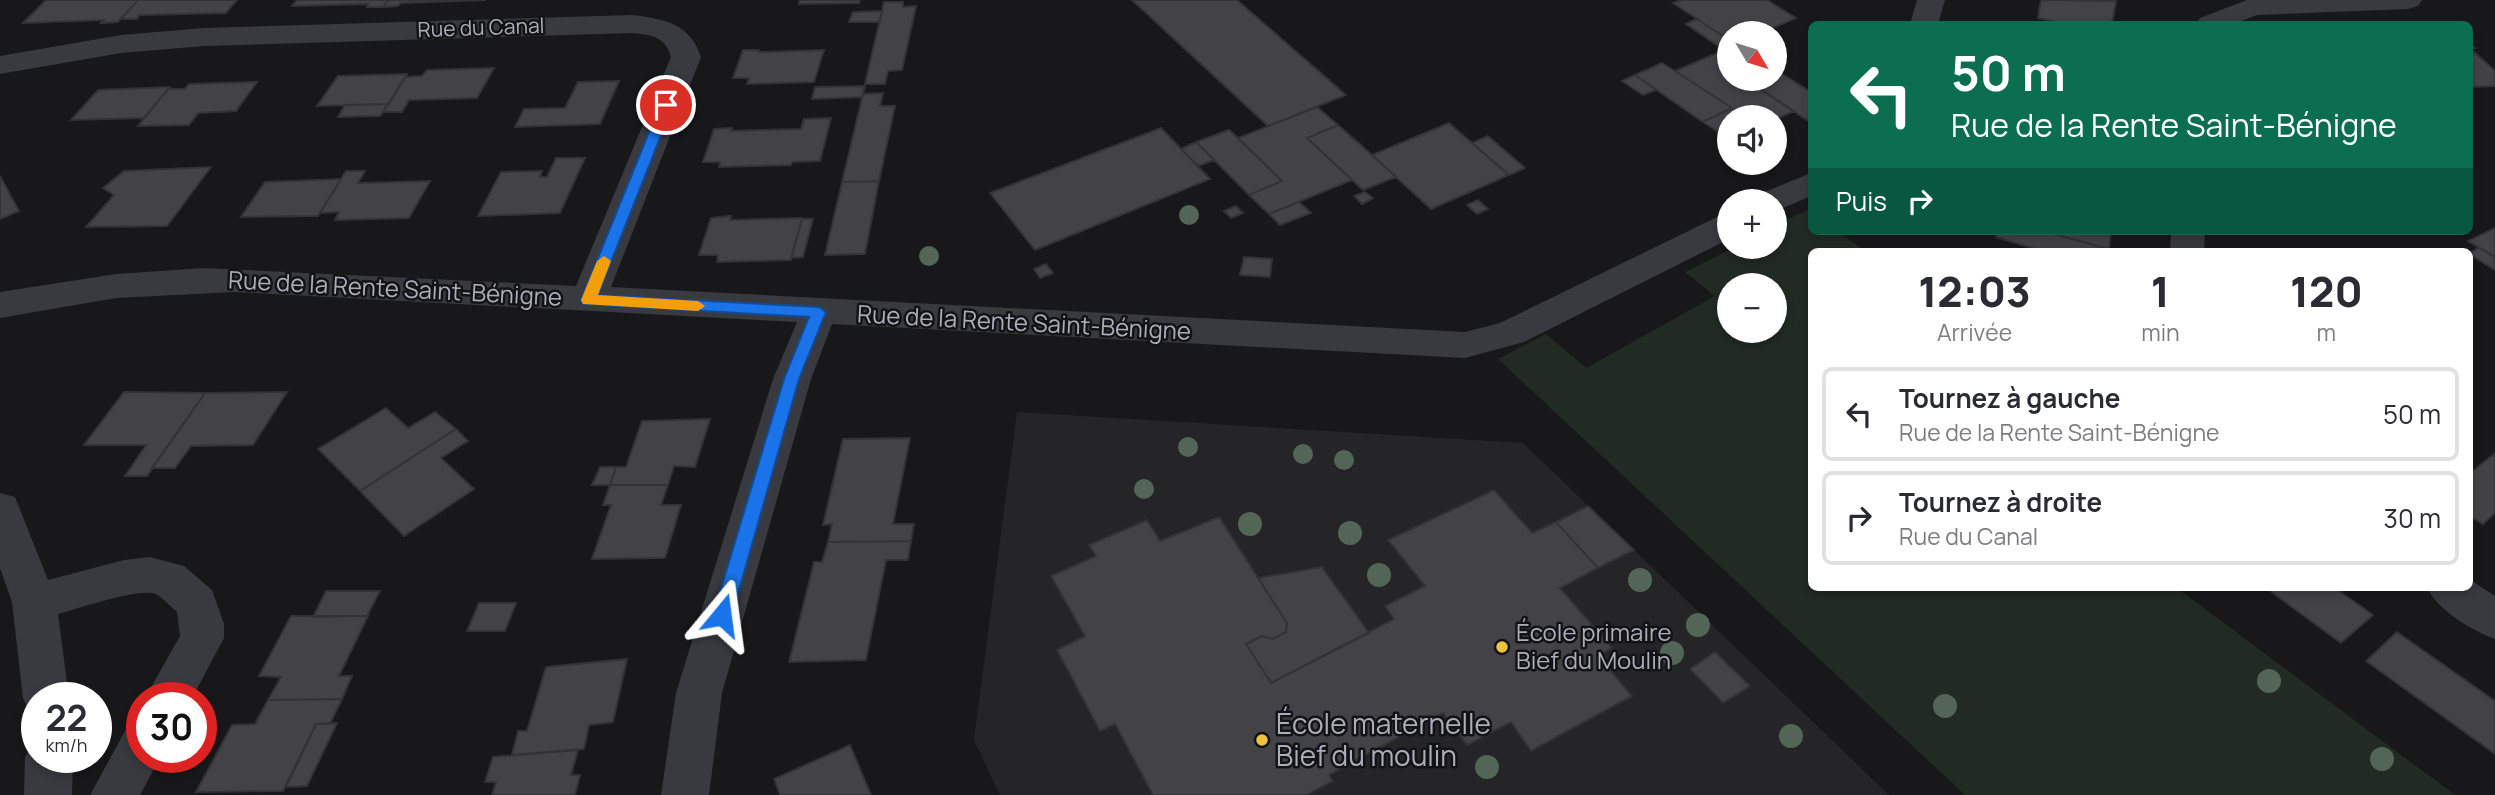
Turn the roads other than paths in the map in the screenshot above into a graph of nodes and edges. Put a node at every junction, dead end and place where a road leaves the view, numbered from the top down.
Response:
1 (1931, 0) edge
2 (2408, 0) edge
3 (1925, 21) edge
4 (2218, 21) edge
5 (0, 65) edge
6 (1808, 184) edge
7 (1787, 195) edge
8 (1717, 231) edge
9 (588, 300) junction
10 (0, 304) edge
11 (819, 312) junction
12 (0, 509) edge
13 (2453, 591) edge
14 (34, 602) junction
15 (2495, 620) edge
16 (44, 682) edge
17 (177, 682) edge
18 (49, 773) edge
19 (127, 773) edge
20 (48, 795) edge
21 (114, 795) edge
22 (685, 795) edge

1 - 3 street
2 - 4 street
5 - 9 street, Rue du Canal
6 - 7 street
8 - 11 street, Rue de la Rente Saint-Bénigne
9 - 10 street, Rue de la Rente Saint-Bénigne
9 - 11 street, Rue de la Rente Saint-Bénigne
11 - 22 street
12 - 14 street
13 - 15 street
14 - 16 street
14 - 17 street
18 - 20 street
19 - 21 street

